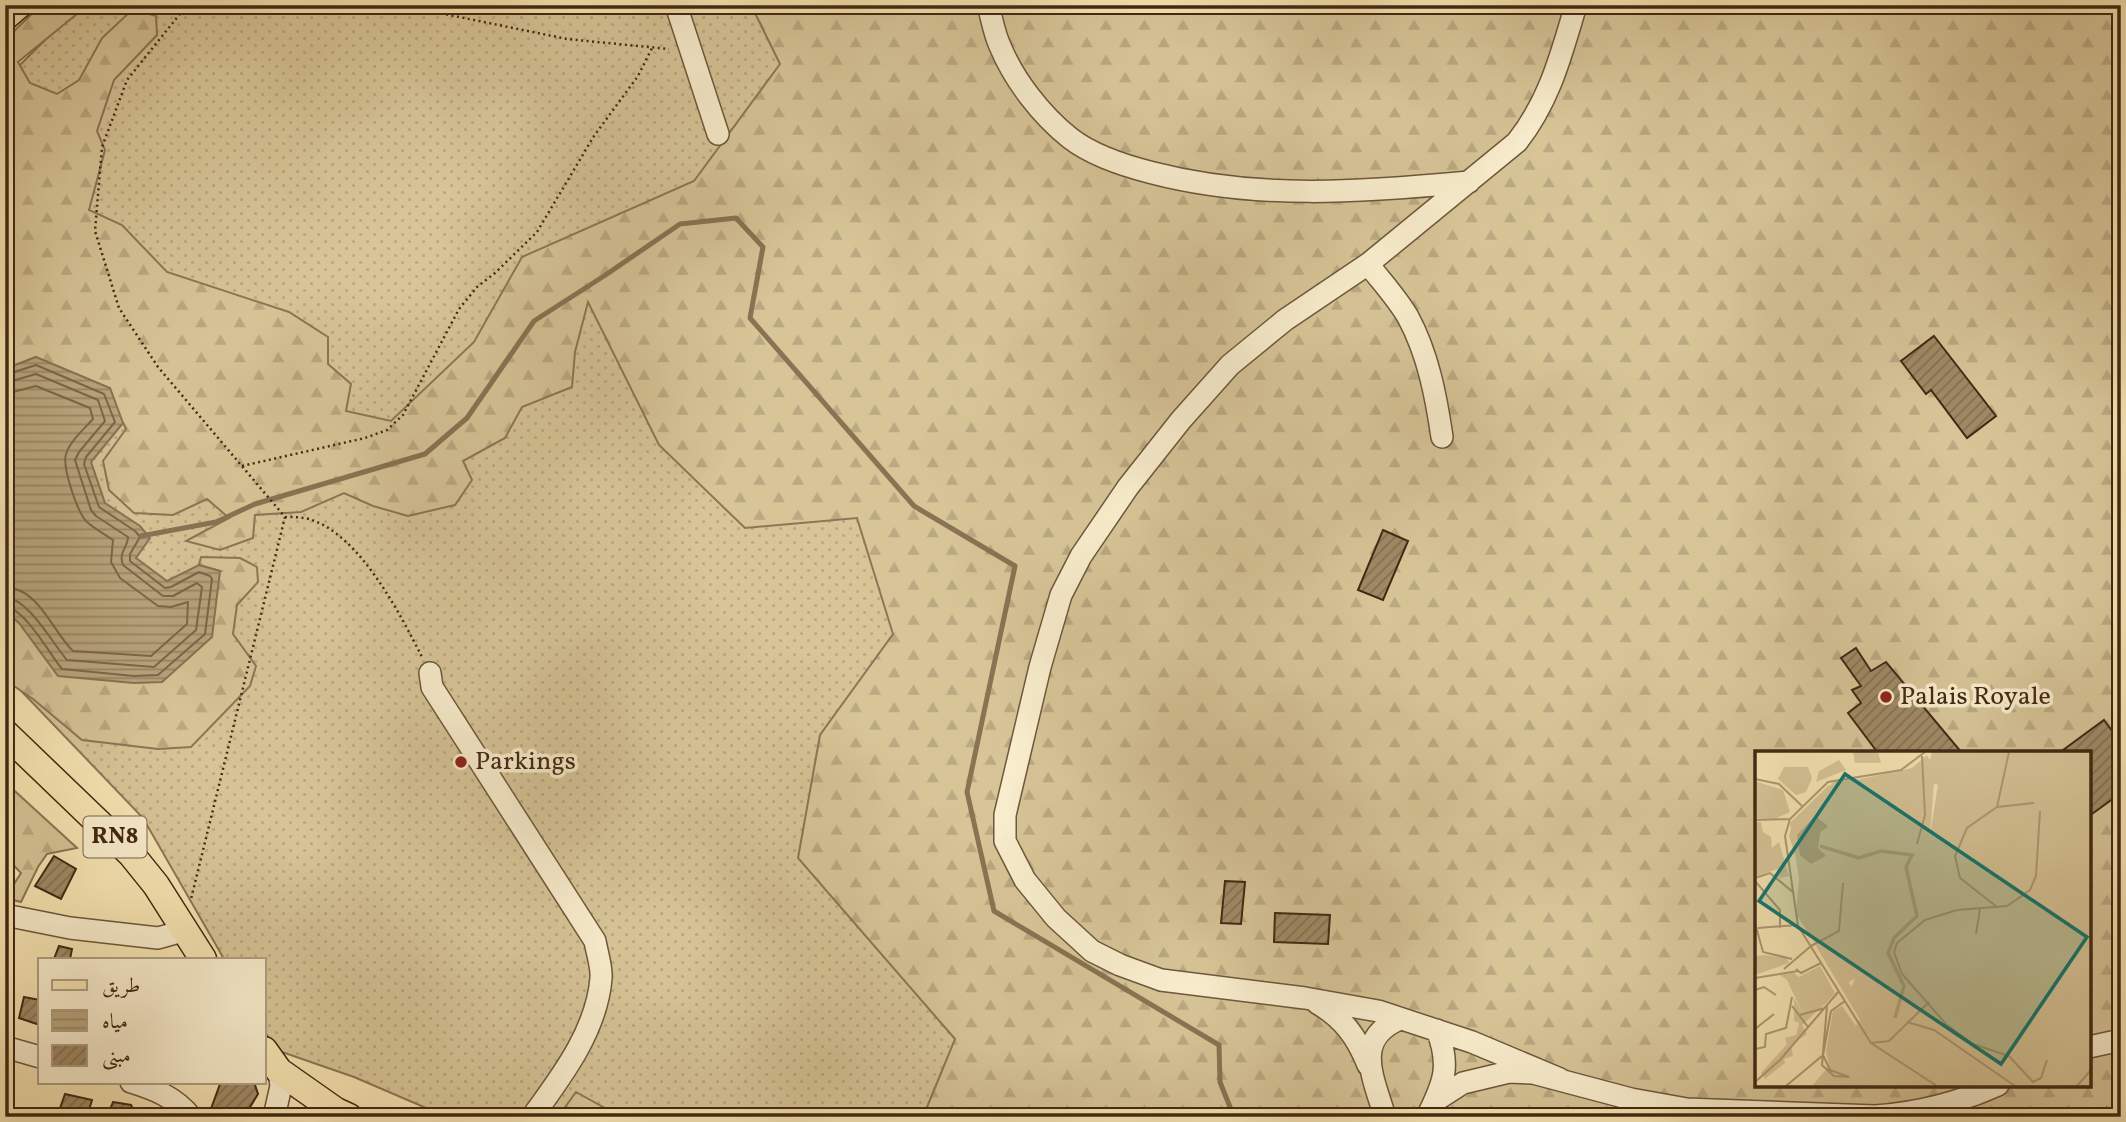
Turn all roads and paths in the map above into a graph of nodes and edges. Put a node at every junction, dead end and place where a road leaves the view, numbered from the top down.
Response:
1 (19, 5) edge
2 (187, 5) edge
3 (392, 5) edge
4 (676, 5) edge
5 (988, 5) edge
6 (1576, 5) edge
7 (5, 17) edge
8 (653, 46) junction
9 (693, 53) junction
10 (718, 134) dead end
11 (1469, 182) junction
12 (1368, 264) junction
13 (1442, 437) dead end
14 (242, 466) junction
15 (285, 517) junction
16 (430, 673) joint
17 (5, 733) edge
18 (5, 915) edge
19 (183, 930) junction
20 (202, 958) edge
21 (1305, 998) junction
22 (1400, 1019) junction
23 (1437, 1030) junction
24 (2121, 1040) edge
25 (5, 1047) edge
26 (2091, 1047) edge
27 (38, 1056) edge
28 (271, 1060) edge
29 (1371, 1073) junction
30 (1560, 1079) junction
31 (137, 1084) edge
32 (1993, 1087) edge
33 (1431, 1109) edge
34 (332, 1115) edge
35 (191, 1117) edge
36 (274, 1117) edge
37 (532, 1117) edge
38 (1385, 1117) edge

1 - 7 main road
2 - 14 path
3 - 8 path
4 - 9 street
5 - 11 street
6 - 11 street
8 - 9 path
8 - 14 path
9 - 10 street
11 - 12 street
12 - 13 street
12 - 21 street
14 - 15 path
15 - 16 path
15 - 19 path
16 - 37 street
17 - 19 main road, RN8
18 - 19 street
19 - 20 main road, RN8
21 - 22 street
21 - 29 street
22 - 23 street
22 - 29 street
23 - 30 street
23 - 33 street
24 - 26 street
25 - 27 street
28 - 34 main road
28 - 36 street
29 - 38 street
30 - 32 street
30 - 33 street
31 - 35 street

